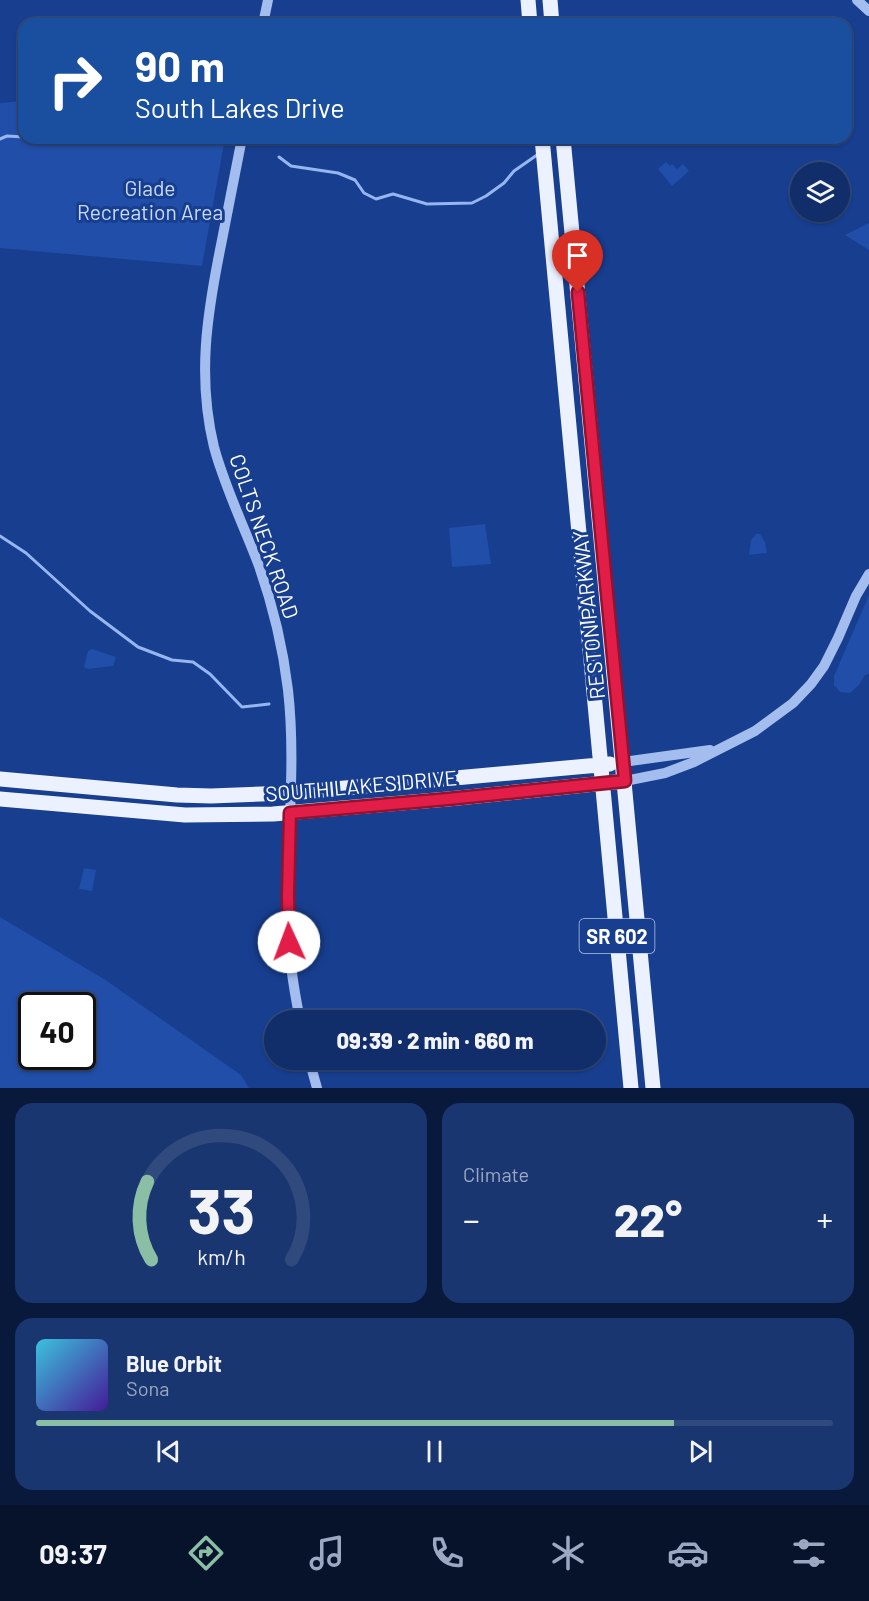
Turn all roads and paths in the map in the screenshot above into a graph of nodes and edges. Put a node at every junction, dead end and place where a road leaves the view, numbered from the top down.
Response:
1 (268, 0) edge
2 (528, 0) edge
3 (550, 0) edge
4 (857, 0) edge
5 (869, 10) edge
6 (264, 18) edge
7 (530, 18) edge
8 (552, 18) edge
9 (241, 144) edge
10 (543, 144) edge
11 (564, 144) edge
12 (869, 574) edge
13 (720, 748) junction
14 (623, 762) junction
15 (600, 765) junction
16 (2, 779) edge
17 (625, 781) junction
18 (602, 783) junction
19 (290, 793) junction
20 (1, 799) edge
21 (290, 813) junction
22 (298, 1010) edge
23 (312, 1070) edge
24 (317, 1088) edge
25 (631, 1088) edge
26 (653, 1088) edge

1 - 6 street
2 - 7 main road
3 - 8 main road
4 - 5 street
9 - 19 street, COLTS NECK ROAD
10 - 15 main road, RESTON PARKWAY / SR 602
11 - 14 main road, RESTON PARKWAY / SR 602
12 - 13 street, SOUTH LAKES DRIVE
13 - 14 street, SOUTH LAKES DRIVE
13 - 17 street, SOUTH LAKES DRIVE
14 - 15 main road, SOUTH LAKES DRIVE
14 - 17 main road, RESTON PARKWAY / SR 602
15 - 18 main road, RESTON PARKWAY / SR 602
15 - 19 main road, SOUTH LAKES DRIVE
16 - 19 main road, SOUTH LAKES DRIVE
16 - 20 street
17 - 18 main road, SOUTH LAKES DRIVE
17 - 26 main road, RESTON PARKWAY / SR 602
18 - 21 main road, SOUTH LAKES DRIVE
18 - 25 main road, RESTON PARKWAY / SR 602
19 - 21 street, COLTS NECK ROAD
20 - 21 main road, SOUTH LAKES DRIVE
21 - 22 street, COLTS NECK ROAD
23 - 24 street

